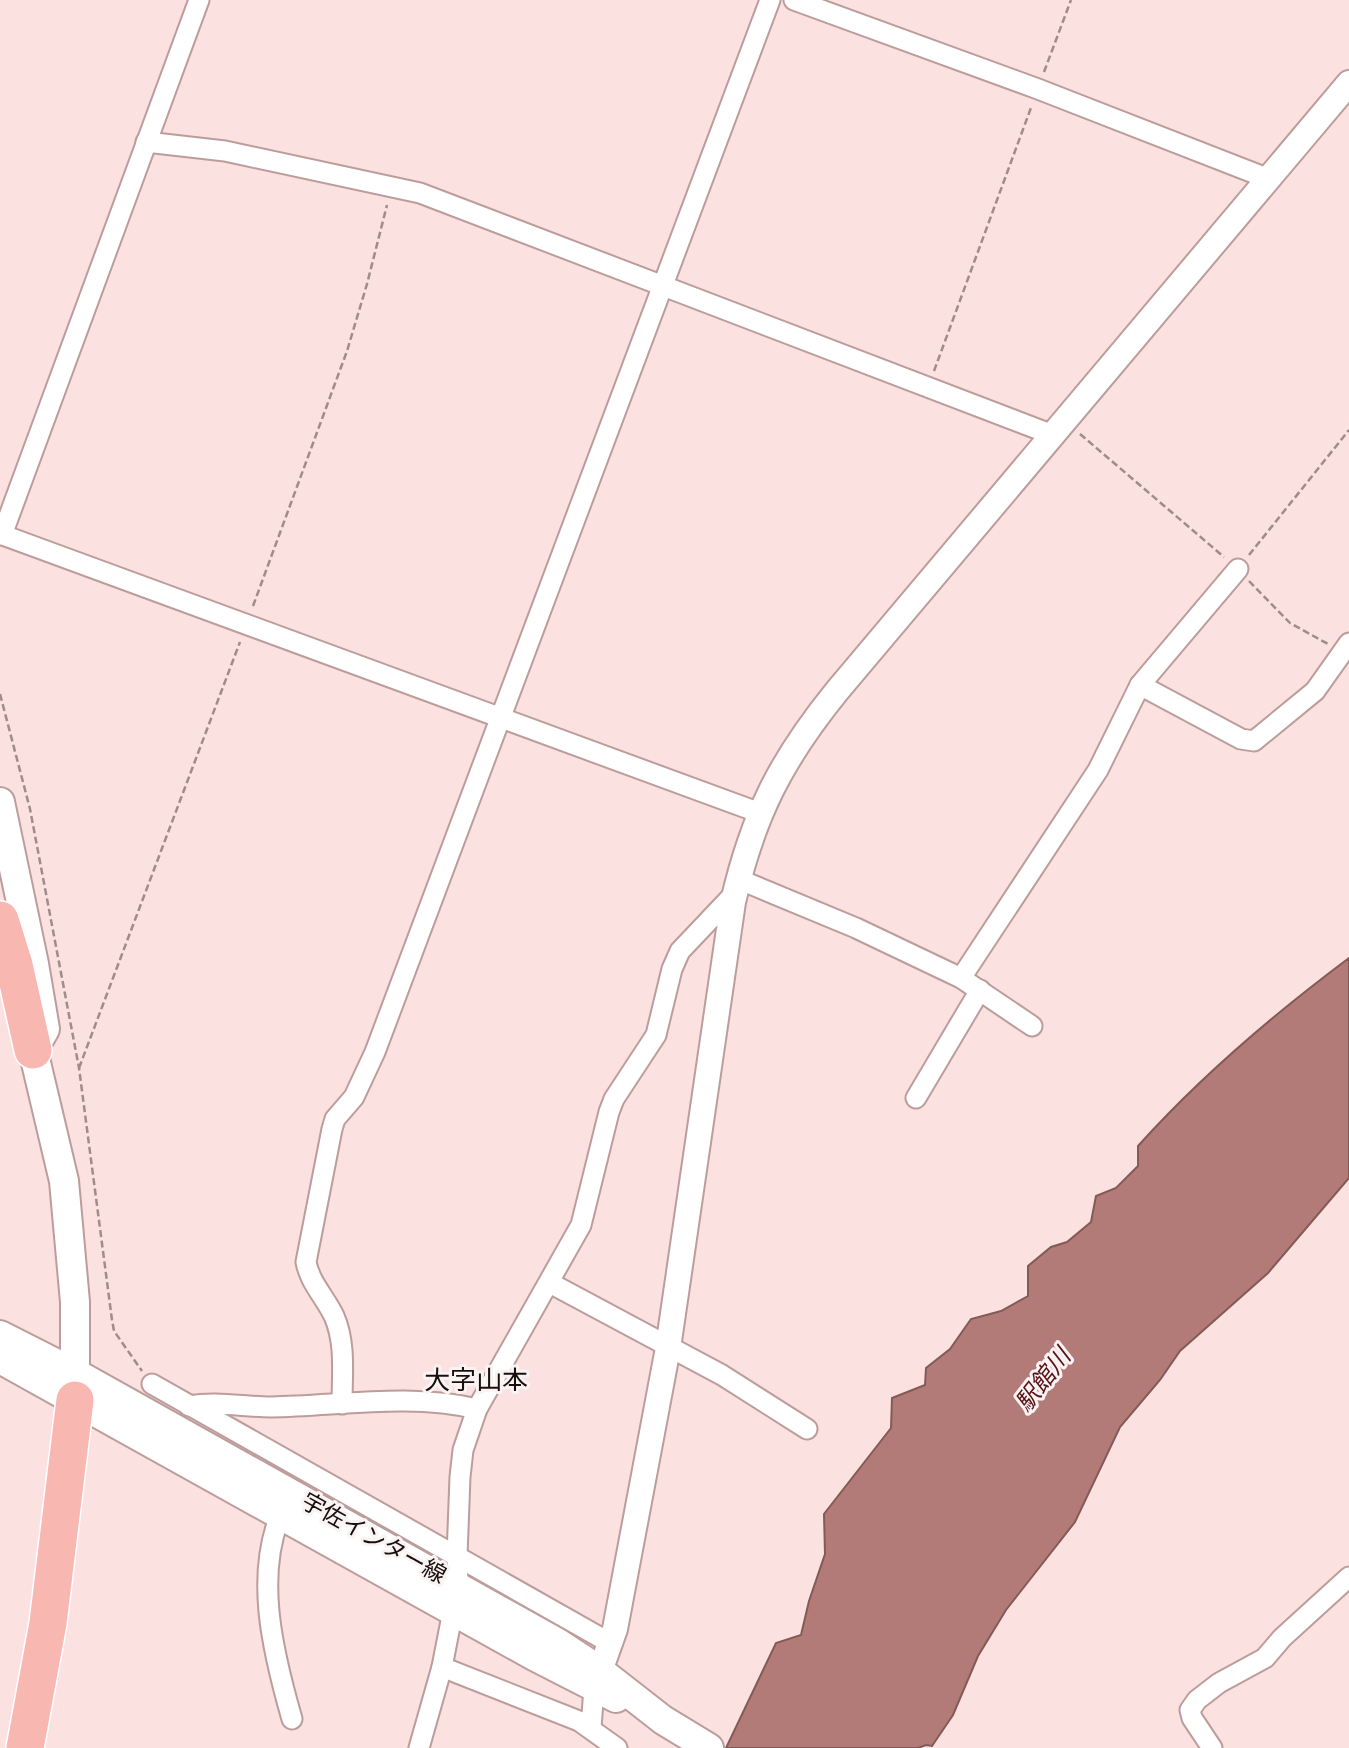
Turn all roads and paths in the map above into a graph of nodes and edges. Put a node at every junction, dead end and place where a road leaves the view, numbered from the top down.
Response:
1 (199, 0) edge
2 (771, 0) edge
3 (794, 0) edge
4 (1071, 0) edge
5 (1349, 83) edge
6 (1038, 89) junction
7 (146, 142) junction
8 (1269, 179) junction
9 (663, 286) junction
10 (928, 387) junction
11 (1059, 428) junction
12 (1349, 430) edge
13 (1, 534) edge
14 (1238, 569) junction
15 (1346, 648) edge
16 (1140, 685) junction
17 (0, 694) edge
18 (501, 717) junction
19 (0, 802) edge
20 (760, 813) junction
21 (736, 886) junction
22 (0, 920) edge
23 (961, 978) junction
24 (980, 990) junction
25 (1032, 1026) dead end
26 (33, 1050) junction
27 (916, 1098) dead end
28 (550, 1283) junction
29 (0, 1335) edge
30 (668, 1348) junction
31 (0, 1359) edge
32 (152, 1384) joint
33 (75, 1386) junction
34 (342, 1404) junction
35 (189, 1406) junction
36 (477, 1409) junction
37 (807, 1429) dead end
38 (292, 1492) junction
39 (457, 1556) junction
40 (1349, 1577) edge
41 (456, 1598) junction
42 (611, 1643) junction
43 (442, 1667) junction
44 (596, 1679) junction
45 (292, 1719) dead end
46 (591, 1728) junction
47 (704, 1746) edge
48 (25, 1748) edge
49 (419, 1748) edge
50 (617, 1748) edge
51 (1212, 1748) edge

1 - 7 street
2 - 9 street
3 - 6 street
4 - 6 path
5 - 8 street
6 - 8 street
6 - 10 path
7 - 9 street
7 - 13 street
8 - 11 street
9 - 10 street
9 - 18 street
10 - 11 street
11 - 14 path
11 - 20 street
12 - 14 path
13 - 18 street
14 - 15 path
14 - 16 street
15 - 16 street
16 - 23 street
17 - 32 path
18 - 20 street
18 - 34 street
19 - 26 main road
20 - 21 street
21 - 23 street
21 - 28 street
21 - 30 street
22 - 26 highway
23 - 24 street
24 - 25 street
24 - 27 street
26 - 33 main road
28 - 30 street
28 - 36 street
29 - 33 main road, 宇佐インター線
30 - 37 street
30 - 42 street
31 - 33 main road, 宇佐インター線
32 - 35 street
33 - 38 main road, 宇佐インター線
33 - 48 highway
34 - 35 street
34 - 36 street
35 - 38 street
36 - 39 street
38 - 39 street
38 - 41 main road, 宇佐インター線
38 - 45 street
39 - 41 street
39 - 42 street
40 - 51 street
41 - 43 street
41 - 44 main road, 宇佐インター線
42 - 44 street
43 - 46 street
43 - 49 street
44 - 46 street
44 - 47 main road, 宇佐インター線
46 - 50 street

